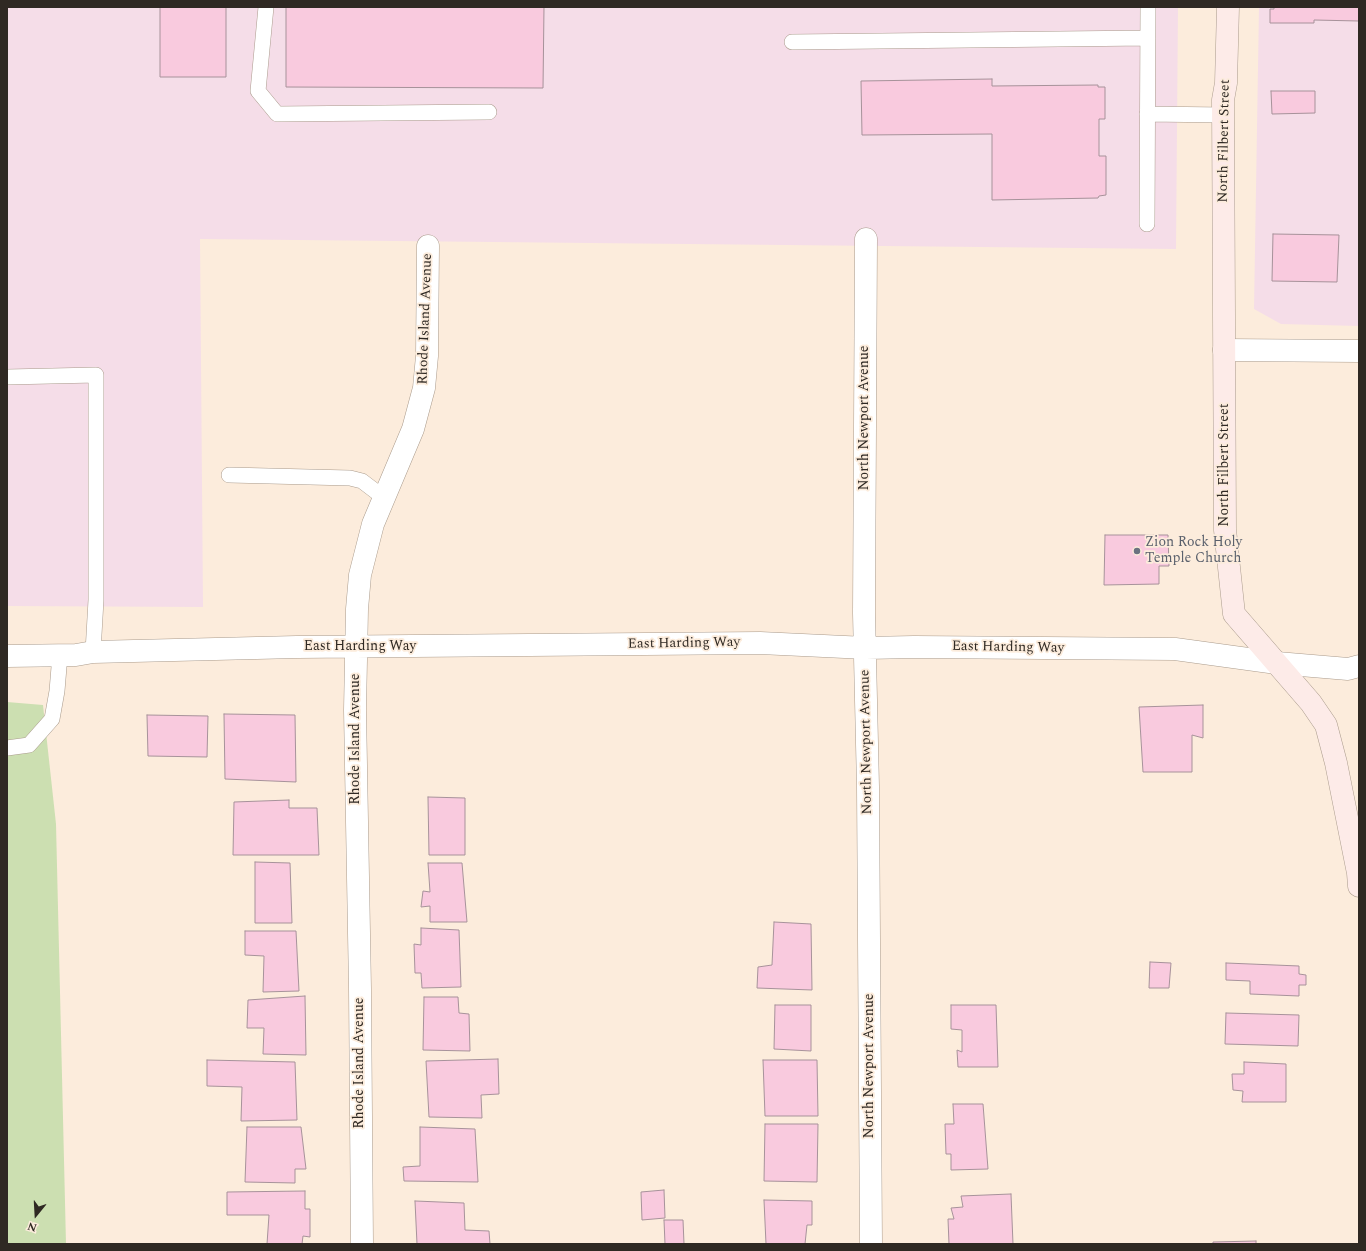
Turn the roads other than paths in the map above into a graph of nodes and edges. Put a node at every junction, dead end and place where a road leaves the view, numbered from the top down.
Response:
1 (266, 7) edge
2 (1148, 7) edge
3 (1228, 7) edge
4 (1148, 38) junction
5 (792, 42) dead end
6 (490, 112) dead end
7 (1148, 114) junction
8 (1224, 115) junction
9 (1147, 224) dead end
10 (866, 239) dead end
11 (428, 246) dead end
12 (1224, 350) junction
13 (1359, 351) edge
14 (7, 377) edge
15 (229, 475) dead end
16 (383, 497) junction
17 (356, 648) junction
18 (866, 648) junction
19 (94, 652) junction
20 (60, 655) junction
21 (7, 656) edge
22 (1277, 663) junction
23 (1359, 666) edge
24 (7, 748) edge
25 (1359, 886) edge
26 (362, 1244) edge
27 (872, 1244) edge

1 - 6 lane
2 - 4 lane
3 - 8 street, North Filbert Street
4 - 5 lane
4 - 7 lane
7 - 8 lane
7 - 9 lane
8 - 12 street, North Filbert Street
10 - 18 street, North Newport Avenue
11 - 16 street, Rhode Island Avenue
12 - 13 street
12 - 22 street, North Filbert Street
14 - 19 lane
15 - 16 lane
16 - 17 street, Rhode Island Avenue
17 - 18 street, East Harding Way
17 - 19 street, East Harding Way
17 - 26 street, Rhode Island Avenue
18 - 22 street, East Harding Way
18 - 27 street, North Newport Avenue
19 - 20 street, East Harding Way
20 - 21 street, East Harding Way
20 - 24 lane
22 - 23 street, East Harding Way
22 - 25 street, North Filbert Street

